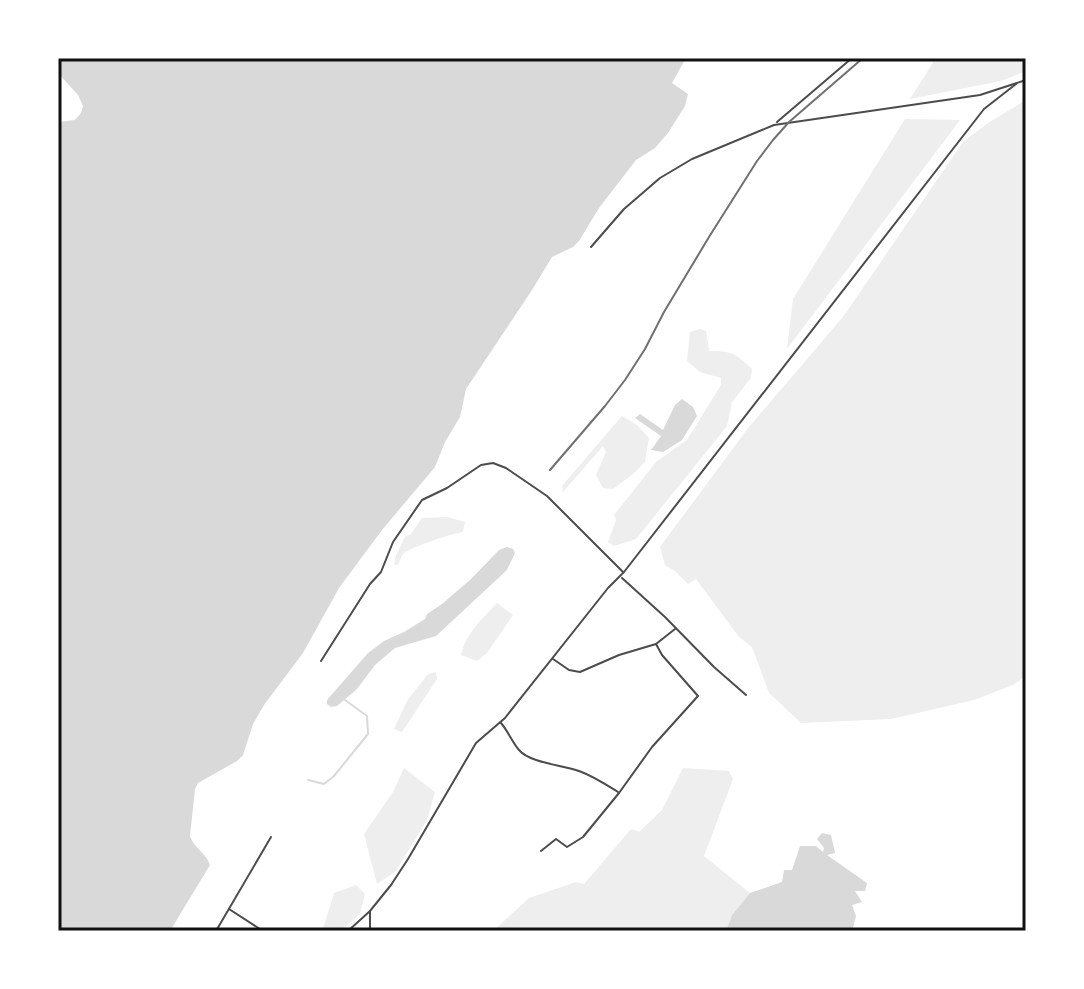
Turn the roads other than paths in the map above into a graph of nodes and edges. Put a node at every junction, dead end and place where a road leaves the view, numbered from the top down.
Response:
1 (852, 58) edge
2 (1026, 80) edge
3 (1016, 84) junction
4 (774, 125) junction
5 (591, 247) dead end
6 (624, 572) junction
7 (620, 576) junction
8 (675, 629) junction
9 (656, 644) junction
10 (552, 658) junction
11 (321, 661) dead end
12 (746, 695) dead end
13 (501, 722) junction
14 (619, 793) junction
15 (271, 837) dead end
16 (541, 851) dead end
17 (228, 909) junction
18 (370, 911) junction
19 (216, 931) edge
20 (263, 931) edge
21 (348, 931) edge
22 (370, 931) edge

1 - 4 street
2 - 3 street
3 - 4 street
3 - 6 street
4 - 5 street
6 - 7 street
6 - 11 street
7 - 8 street
7 - 10 street
8 - 9 street
8 - 12 street
9 - 10 street
9 - 14 street
10 - 13 street
13 - 14 street
13 - 18 street
14 - 16 street
15 - 17 street
17 - 19 street
17 - 20 street
18 - 21 street
18 - 22 street

